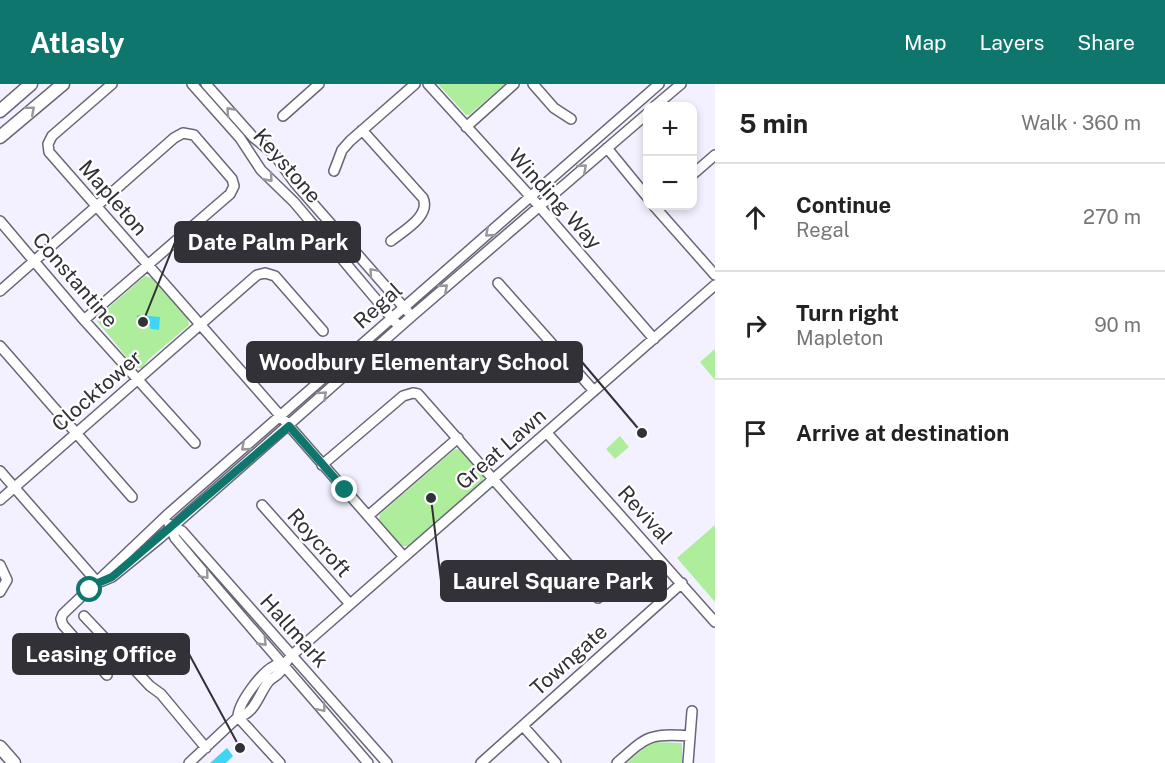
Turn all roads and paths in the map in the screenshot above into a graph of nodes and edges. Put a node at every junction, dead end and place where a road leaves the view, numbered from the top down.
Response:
1 (32, 84) edge
2 (63, 84) edge
3 (112, 84) edge
4 (192, 84) edge
5 (206, 84) edge
6 (319, 84) edge
7 (415, 84) edge
8 (428, 84) edge
9 (514, 84) edge
10 (534, 84) edge
11 (659, 84) edge
12 (681, 84) edge
13 (660, 102) edge
14 (0, 111) edge
15 (283, 116) dead end
16 (643, 117) edge
17 (572, 119) dead end
18 (466, 127) junction
19 (362, 130) junction
20 (0, 137) edge
21 (606, 148) junction
22 (715, 155) edge
23 (334, 171) dead end
24 (697, 171) edge
25 (643, 192) edge
26 (531, 198) junction
27 (539, 206) junction
28 (96, 207) junction
29 (659, 210) edge
30 (0, 221) edge
31 (391, 241) dead end
32 (34, 261) junction
33 (148, 266) junction
34 (715, 275) edge
35 (498, 283) dead end
36 (715, 285) edge
37 (0, 291) edge
38 (404, 307) junction
39 (412, 316) junction
40 (392, 318) junction
41 (84, 320) junction
42 (200, 325) junction
43 (400, 327) junction
44 (323, 331) dead end
45 (654, 339) junction
46 (0, 346) edge
47 (138, 379) junction
48 (594, 392) junction
49 (280, 416) junction
50 (289, 426) junction
51 (547, 432) junction
52 (75, 433) junction
53 (458, 438) junction
54 (195, 443) dead end
55 (322, 465) junction
56 (0, 471) edge
57 (494, 480) junction
58 (14, 488) junction
59 (132, 497) dead end
60 (0, 500) edge
61 (262, 505) dead end
62 (368, 516) junction
63 (165, 518) junction
64 (172, 527) junction
65 (404, 557) junction
66 (0, 565) edge
67 (98, 583) junction
68 (682, 583) junction
69 (0, 592) edge
70 (598, 598) dead end
71 (350, 604) junction
72 (84, 615) dead end
73 (715, 622) edge
74 (287, 660) junction
75 (107, 675) dead end
76 (692, 711) dead end
77 (238, 717) junction
78 (524, 726) junction
79 (690, 736) junction
80 (0, 747) edge
81 (206, 748) junction
82 (14, 763) edge
83 (189, 763) edge
84 (280, 763) edge
85 (368, 763) edge
86 (387, 763) edge
87 (481, 763) edge
88 (556, 763) edge
89 (617, 763) edge
90 (688, 763) edge

1 - 14 main road
20 -> 2 main road
3 - 28 street, Mapleton
4 -> 40 street, Keystone
38 -> 5 street, Keystone
6 - 15 street
7 - 19 street
8 - 18 street, Winding Way
9 - 18 street
10 - 17 street
11 - 26 street, Regal
12 - 13 street
16 - 21 street, Regal
18 - 26 street, Winding Way
19 - 23 street
19 - 31 street
21 - 25 street
27 -> 21 street, Regal
22 - 24 street
26 - 27 street, Winding Way
26 -> 38 street, Regal
39 -> 27 street, Regal
27 - 45 street, Winding Way
28 - 32 street
28 - 33 street, Mapleton
28 - 33 street
29 - 34 street
30 - 32 street, Constantine
32 - 37 street
32 - 41 street, Constantine
33 - 41 street
33 - 42 street, Mapleton
35 - 48 street
36 - 45 street, Great Lawn
38 - 39 street, Keystone
38 - 40 street, Regal
39 - 43 street, Regal
40 - 43 street, Keystone
40 - 49 street, Regal
41 - 47 street, Constantine
42 - 44 street, Clocktower
42 - 47 street, Clocktower
42 - 49 street, Mapleton
50 -> 43 street, Regal
45 - 48 street, Great Lawn
46 - 52 street
47 - 52 street, Clocktower
47 - 54 street, Constantine
48 - 51 street, Great Lawn
49 - 50 street, Mapleton
49 -> 63 street, Regal
50 - 55 street, Mapleton
50 - 64 street, Regal
51 - 57 street, Great Lawn
51 - 68 street, Revival
52 - 58 street, Clocktower
52 - 59 street
53 - 55 street
53 - 57 street
53 - 62 street
55 - 62 street, Mapleton
56 - 58 street
57 - 65 street, Great Lawn
57 - 70 street
58 - 60 street, Clocktower
58 - 67 street
61 - 71 street, Roycroft
62 - 65 street, Mapleton
63 - 64 street, Hallmark
63 - 67 street, Regal
64 - 67 street, Regal
64 - 74 street, Hallmark
65 - 71 street, Great Lawn
66 - 69 street
67 - 75 street, Regal
68 - 73 street, Revival
68 - 78 street, Towngate
71 - 74 street, Great Lawn
72 - 81 street
74 - 77 street, Great Lawn
74 -> 85 street, Hallmark
74 - 86 street, Hallmark
76 - 79 street
77 - 81 street
77 - 84 street
78 - 87 street, Towngate
78 - 88 street
79 - 89 street
79 - 90 street
80 - 82 main road
81 - 83 street

